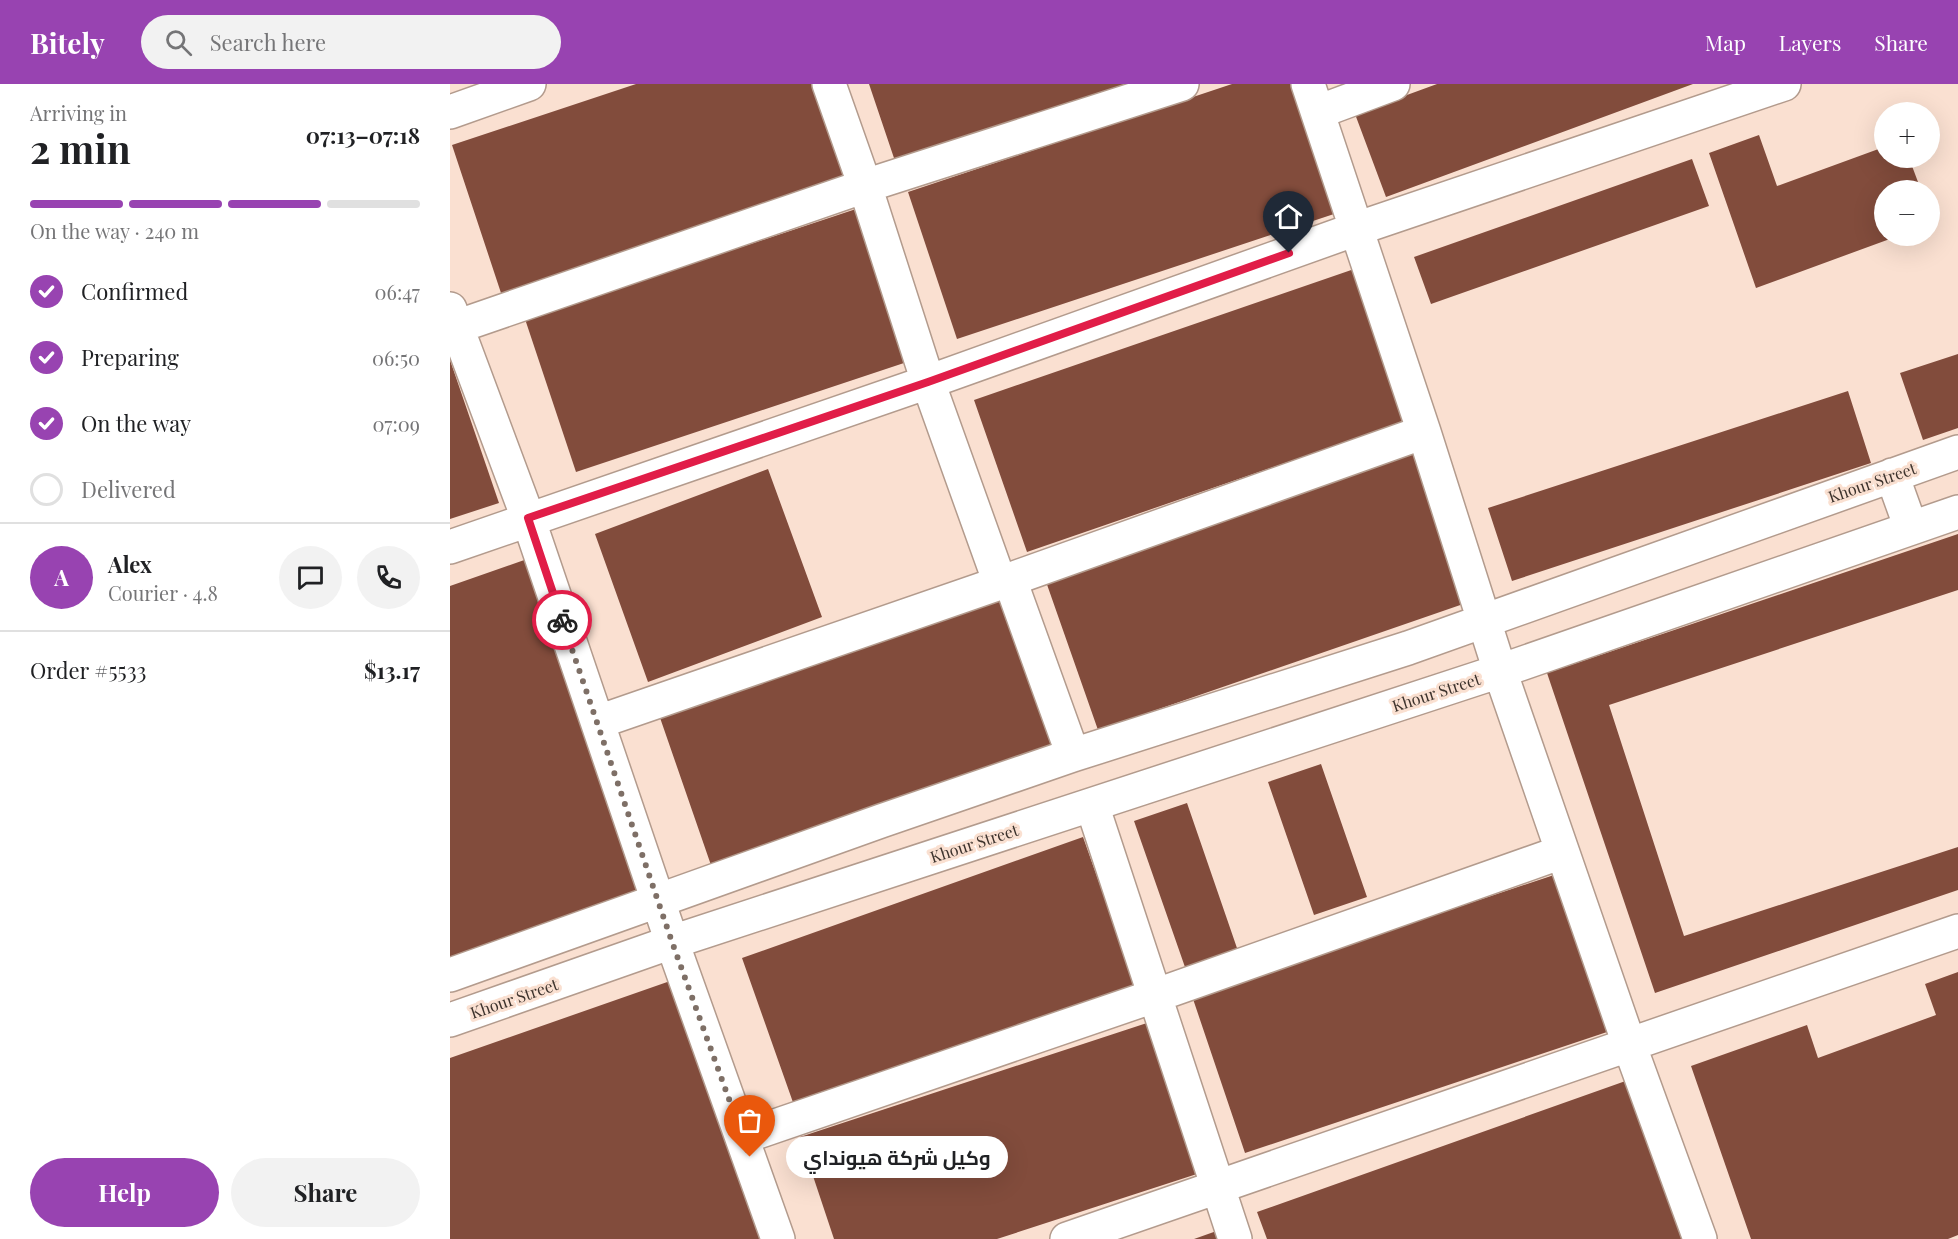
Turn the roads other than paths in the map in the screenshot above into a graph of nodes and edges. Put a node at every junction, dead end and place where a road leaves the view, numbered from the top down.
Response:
1 (529, 84) edge
2 (830, 84) edge
3 (1182, 84) edge
4 (1393, 84) edge
5 (1769, 86) edge
6 (1313, 98) edge
7 (450, 112) edge
8 (865, 186) junction
9 (1356, 229) junction
10 (453, 318) edge
11 (928, 382) junction
12 (1424, 432) junction
13 (1958, 452) edge
14 (1892, 475) junction
15 (1958, 512) edge
16 (528, 518) junction
17 (1911, 528) junction
18 (450, 546) edge
19 (1005, 581) junction
20 (1484, 621) junction
21 (1500, 671) junction
22 (598, 722) junction
23 (1073, 755) junction
24 (1092, 805) junction
25 (881, 821) junction
26 (1562, 852) junction
27 (898, 869) junction
28 (657, 900) junction
29 (1958, 931) edge
30 (672, 942) junction
31 (450, 975) edge
32 (1154, 996) junction
33 (450, 1020) edge
34 (1629, 1044) junction
35 (743, 1137) junction
36 (1217, 1187) junction
37 (778, 1239) edge
38 (1067, 1239) edge
39 (1235, 1239) edge
40 (1700, 1239) edge

1 - 7 street
2 - 8 street
3 - 8 street
4 - 6 street
5 - 9 street
6 - 9 street
8 - 10 street
8 - 11 street
9 - 11 street
9 - 12 street
10 - 16 street
11 - 16 street
11 - 19 street
12 - 19 street
12 - 20 street
13 - 14 street, Khour Street
14 - 17 street
14 - 20 street, Khour Street
15 - 17 street
16 - 18 street
16 - 22 street
17 - 21 street, Khour Street
19 - 22 street
19 - 23 street
20 - 21 street
20 - 23 street, Khour Street
21 - 24 street, Khour Street
21 - 26 street
22 - 28 street
23 - 25 street, Khour Street
24 - 27 street, Khour Street
24 - 32 street
25 - 27 street
25 - 28 street, Khour Street
26 - 32 street
26 - 34 street
27 - 30 street, Khour Street
28 - 30 street
28 - 31 street, Khour Street
29 - 34 street
30 - 33 street, Khour Street
30 - 35 street
32 - 35 street
32 - 36 street
34 - 36 street
34 - 40 street
35 - 37 street
36 - 38 street
36 - 39 street

